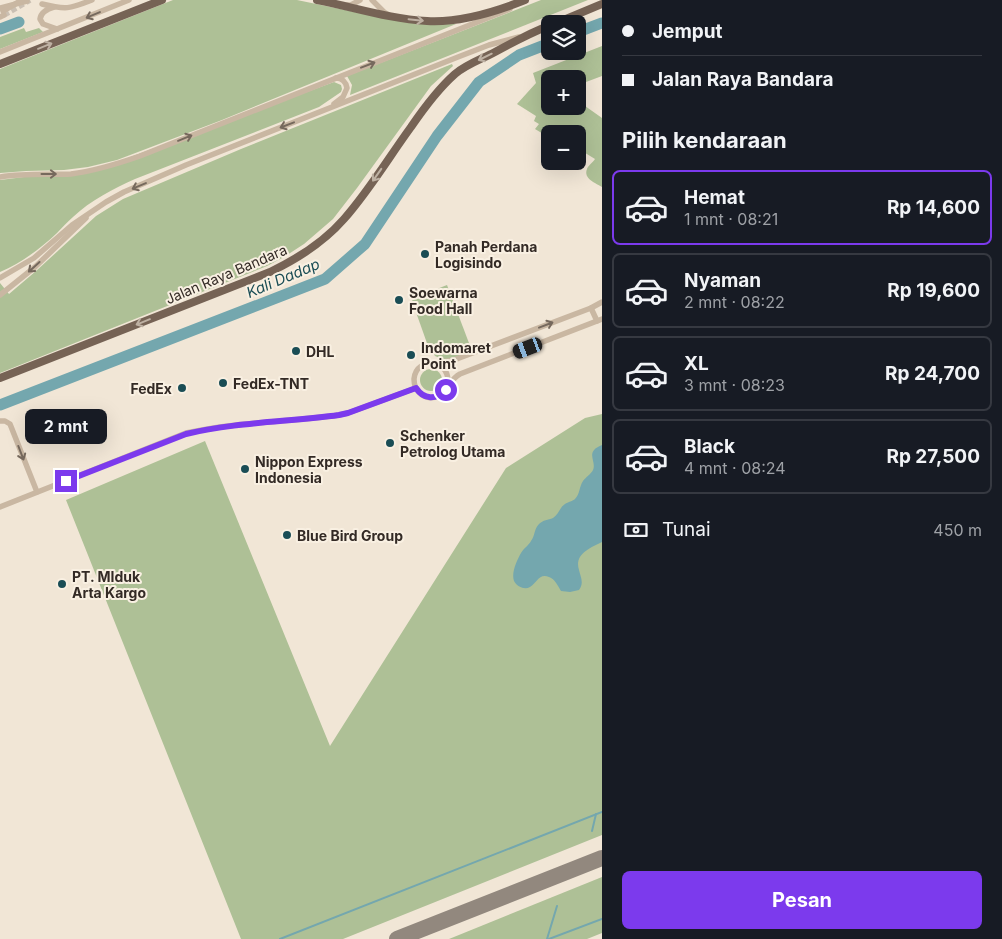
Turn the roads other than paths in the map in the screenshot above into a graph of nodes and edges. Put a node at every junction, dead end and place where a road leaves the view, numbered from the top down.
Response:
1 (92, 0) edge
2 (128, 0) edge
3 (162, 0) edge
4 (317, 0) edge
5 (360, 0) edge
6 (372, 0) edge
7 (24, 1) edge
8 (521, 1) edge
9 (42, 4) dead end
10 (337, 4) junction
11 (602, 4) edge
12 (54, 7) junction
13 (0, 8) edge
14 (1, 15) edge
15 (576, 15) edge
16 (396, 17) junction
17 (541, 29) edge
18 (58, 30) junction
19 (528, 34) junction
20 (0, 52) edge
21 (0, 64) edge
22 (330, 80) junction
23 (321, 111) junction
24 (0, 177) edge
25 (94, 210) junction
26 (0, 278) edge
27 (0, 295) edge
28 (602, 302) edge
29 (591, 308) junction
30 (599, 320) edge
31 (434, 364) junction
32 (0, 378) edge
33 (447, 387) junction
34 (416, 388) junction
35 (0, 421) edge
36 (37, 492) junction
37 (0, 507) edge

1 - 12 street
2 -> 18 street
21 -> 3 main road
4 - 10 main road
5 - 10 street
6 - 16 street
7 - 13 street
7 - 14 street, bridge
16 -> 8 main road
22 -> 8 street
9 - 12 street
10 - 16 main road
11 - 15 main road
12 - 18 street
17 - 19 main road, Jalan Raya Bandara
18 - 20 street
19 - 23 street, Jalan Raya Bandara
19 -> 32 main road, Jalan Raya Bandara
22 - 23 street
24 -> 22 street
23 -> 25 street, Jalan Raya Bandara
25 - 26 street, Jalan Raya Bandara
25 -> 27 street, Jalan Raya Bandara
28 - 29 street
29 - 30 street
31 -> 29 street
30 - 33 street
31 - 33 street
31 - 34 street
33 - 34 street
34 - 36 street
35 -> 36 street
36 - 37 street

